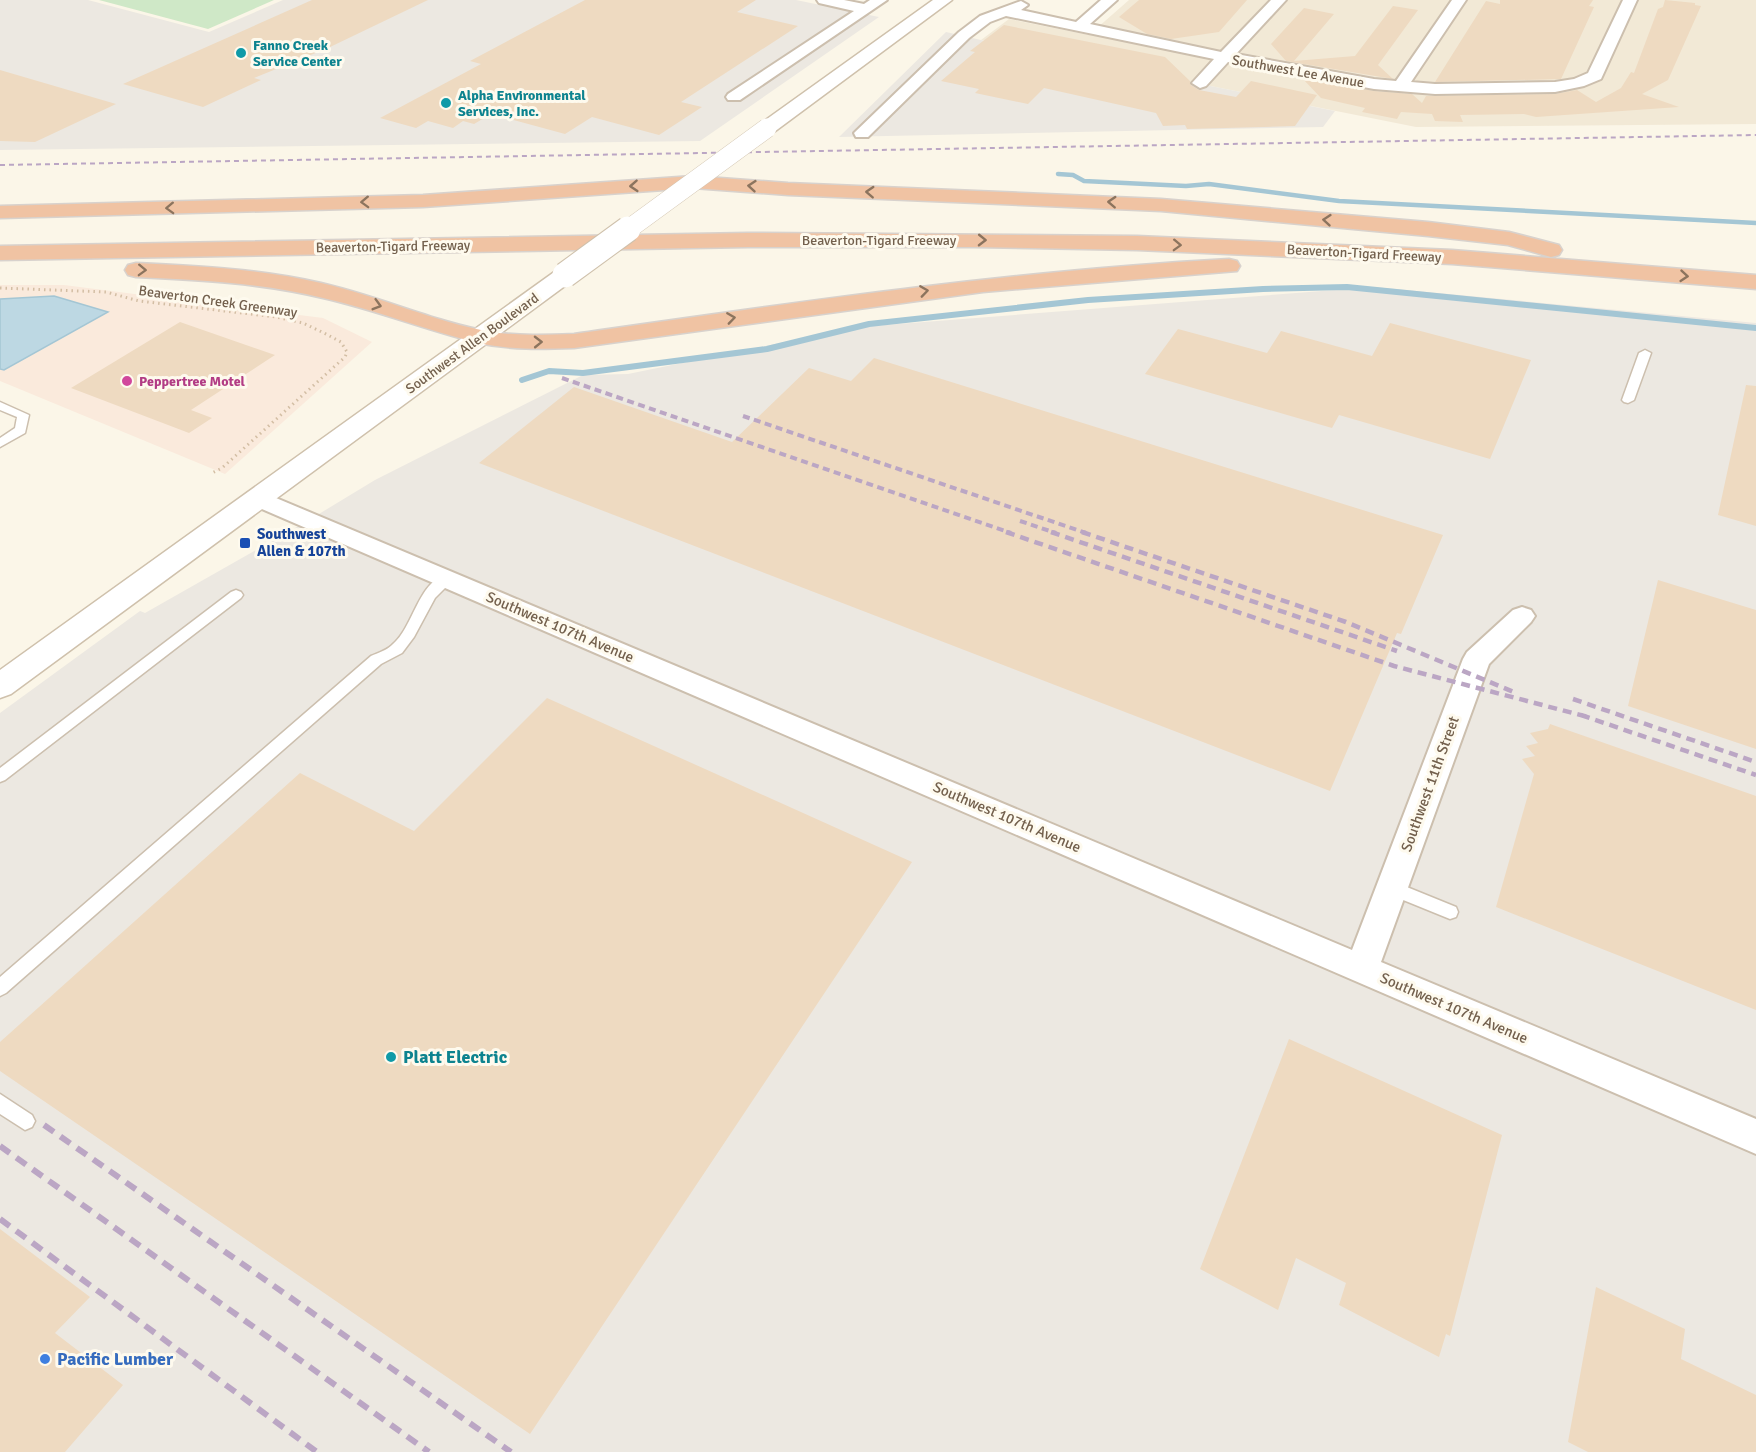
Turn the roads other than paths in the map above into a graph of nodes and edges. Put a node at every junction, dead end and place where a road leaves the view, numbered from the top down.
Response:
1 (824, 0) edge
2 (880, 0) edge
3 (944, 0) edge
4 (1110, 0) edge
5 (1279, 0) edge
6 (1459, 0) edge
7 (1630, 0) edge
8 (1034, 1) edge
9 (866, 9) junction
10 (1004, 11) junction
11 (1078, 27) junction
12 (1224, 57) junction
13 (1200, 83) dead end
14 (1401, 86) junction
15 (734, 97) dead end
16 (862, 133) dead end
17 (693, 182) junction
18 (0, 212) edge
19 (0, 237) edge
20 (1551, 250) junction
21 (0, 253) edge
22 (1500, 262) junction
23 (1756, 265) edge
24 (0, 266) edge
25 (1756, 282) edge
26 (480, 337) junction
27 (1645, 353) dead end
28 (1628, 400) dead end
29 (0, 406) edge
30 (0, 443) edge
31 (257, 498) junction
32 (447, 579) junction
33 (236, 595) dead end
34 (1522, 615) dead end
35 (0, 686) edge
36 (0, 776) edge
37 (1392, 888) junction
38 (1450, 912) dead end
39 (1362, 968) junction
40 (0, 988) edge
41 (0, 1103) edge
42 (25, 1121) dead end
43 (1756, 1137) edge

1 - 9 street
2 - 9 street
3 - 17 main road, Southwest Allen Boulevard, bridge
4 - 11 street
5 - 12 street
6 - 14 street
7 - 14 street, Southwest Lee Avenue
8 - 10 street
9 - 15 street
10 - 11 street, Southwest Lee Avenue
10 - 16 street
11 - 12 street, Southwest Lee Avenue
12 - 13 street
12 - 14 street, Southwest Lee Avenue
17 -> 18 highway
20 -> 17 highway
17 - 26 main road, Southwest Allen Boulevard, bridge
19 - 20 highway, Beaverton-Tigard Freeway
20 - 23 highway, Beaverton-Tigard Freeway
21 -> 22 highway, Beaverton-Tigard Freeway
22 -> 25 highway, Beaverton-Tigard Freeway
26 -> 22 highway
24 -> 26 highway
26 - 31 main road, Southwest Allen Boulevard
27 - 28 lane
29 - 30 lane
31 - 32 street, Southwest 107th Avenue
31 - 35 main road, Southwest Allen Boulevard
32 - 39 street, Southwest 107th Avenue
32 - 40 lane
33 - 36 lane
34 - 37 street, Southwest 11th Street
37 - 38 lane
37 - 39 street, Southwest 11th Street
39 - 43 street, Southwest 107th Avenue
41 - 42 lane

